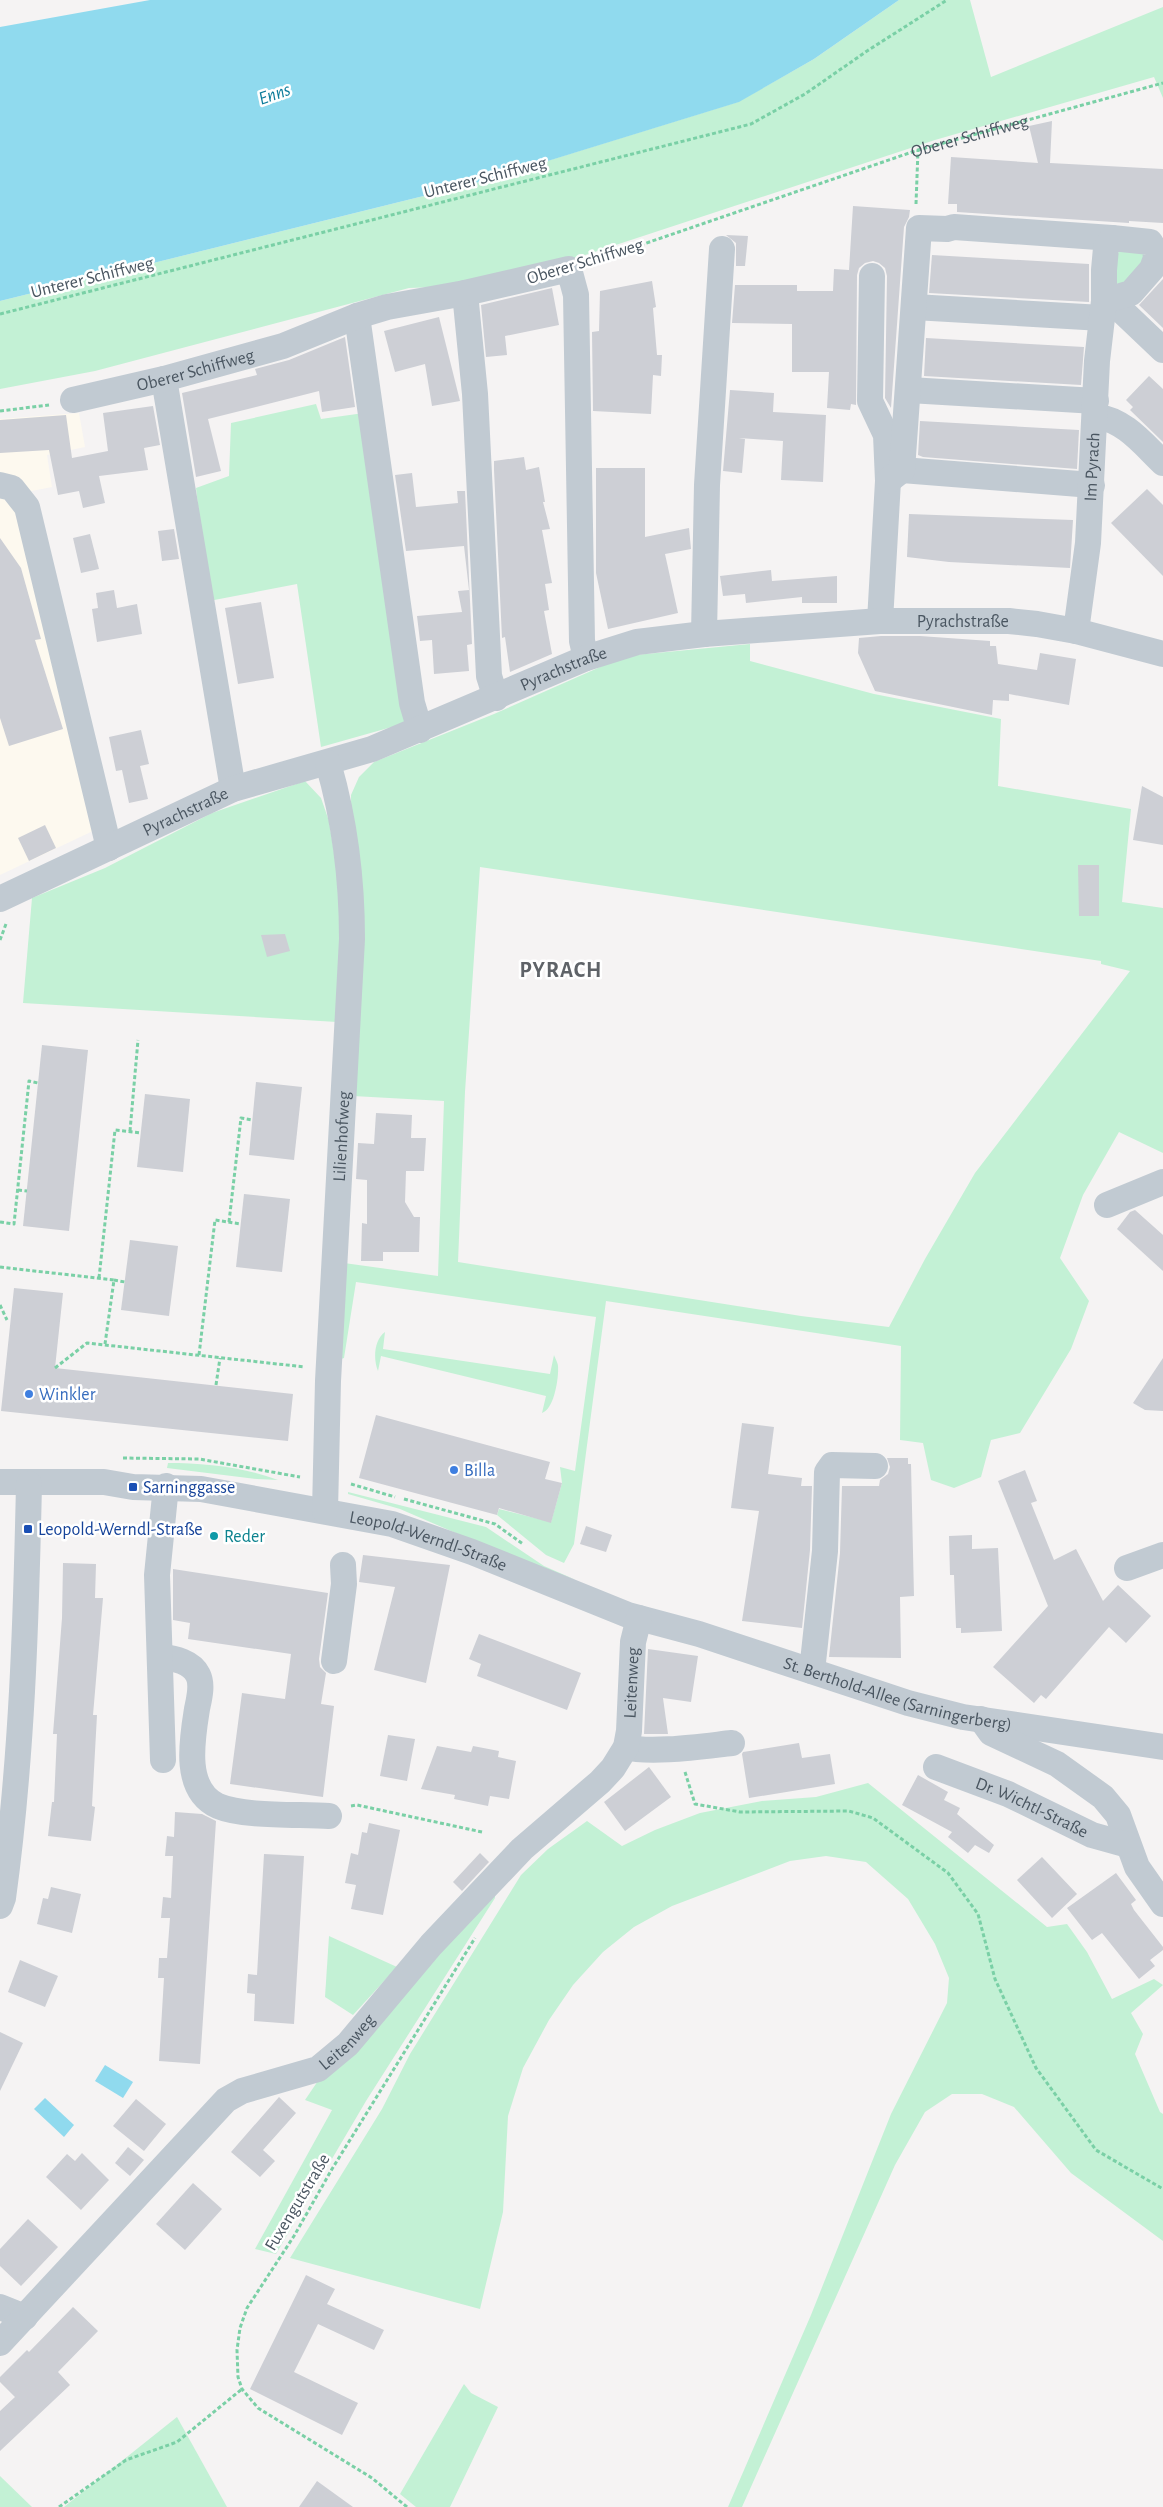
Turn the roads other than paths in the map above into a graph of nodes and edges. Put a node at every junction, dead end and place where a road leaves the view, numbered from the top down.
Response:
1 (1112, 238) junction
2 (722, 249) dead end
3 (872, 276) dead end
4 (466, 293) junction
5 (914, 307) junction
6 (1103, 310) junction
7 (357, 316) junction
8 (1163, 350) edge
9 (164, 380) junction
10 (909, 390) junction
11 (73, 400) road end
12 (1096, 409) junction
13 (1163, 463) edge
14 (895, 475) junction
15 (0, 485) edge
16 (1092, 485) junction
17 (880, 621) junction
18 (1076, 631) junction
19 (704, 634) junction
20 (1163, 654) edge
21 (586, 658) junction
22 (496, 698) junction
23 (420, 730) junction
24 (328, 763) junction
25 (233, 789) junction
26 (109, 848) junction
27 (0, 899) edge
28 (1163, 1182) edge
29 (1107, 1205) dead end
30 (875, 1466) dead end
31 (0, 1482) edge
32 (29, 1484) junction
33 (166, 1486) junction
34 (325, 1511) junction
35 (1163, 1555) edge
36 (343, 1565) dead end
37 (1127, 1568) dead end
38 (639, 1618) junction
39 (162, 1657) junction
40 (334, 1662) dead end
41 (812, 1671) junction
42 (980, 1719) junction
43 (732, 1743) dead end
44 (10, 1745) edge
45 (626, 1747) junction
46 (1163, 1748) edge
47 (164, 1760) dead end
48 (936, 1767) dead end
49 (329, 1816) road end
50 (1128, 1845) junction
51 (1163, 1904) edge
52 (0, 1906) edge
53 (0, 2307) edge
54 (25, 2317) junction
55 (0, 2343) edge

1 - 5 street
1 - 6 street, Im Pyrach
1 - 6 street
2 - 19 street
3 - 14 street
4 - 7 street, Oberer Schiffweg
4 - 21 street, Oberer Schiffweg
4 - 22 street
5 - 6 street
5 - 10 street
6 - 8 street
6 - 12 street, Im Pyrach
7 - 9 street, Oberer Schiffweg
7 - 23 street
9 - 11 street, Oberer Schiffweg
9 - 25 street
10 - 12 street
10 - 14 street
12 - 13 street
12 - 16 street, Im Pyrach
14 - 16 street
14 - 17 street
15 - 26 street
16 - 18 street, Im Pyrach
17 - 18 street, Pyrachstraße
17 - 19 street, Pyrachstraße
18 - 20 street, Pyrachstraße
19 - 21 street, Pyrachstraße
21 - 22 street, Pyrachstraße
22 - 23 street, Pyrachstraße
23 - 24 street, Pyrachstraße
24 - 25 street, Pyrachstraße
24 - 34 street, Lilienhofweg
25 - 26 street, Pyrachstraße
26 - 27 street, Pyrachstraße
28 - 29 street
30 - 41 street
31 - 32 street, Leopold-Werndl-Straße
32 - 33 street, Leopold-Werndl-Straße
32 - 44 street
33 - 34 street, Leopold-Werndl-Straße
33 - 39 street
34 - 38 street, Leopold-Werndl-Straße
35 - 37 street
36 - 40 street
38 - 41 street, St. Berthold-Allee (Sarningerberg)
38 - 45 street, Leitenweg
39 - 47 street
39 - 49 street
41 - 42 street, St. Berthold-Allee (Sarningerberg)
42 - 46 street, St. Berthold-Allee (Sarningerberg)
42 - 50 street, Dr. Wichtl-Straße
43 - 45 street
44 - 52 street
45 - 54 street, Leitenweg
48 - 50 street, Dr. Wichtl-Straße
50 - 51 street, Dr. Wichtl-Straße
53 - 54 street
54 - 55 street, Leitenweg

